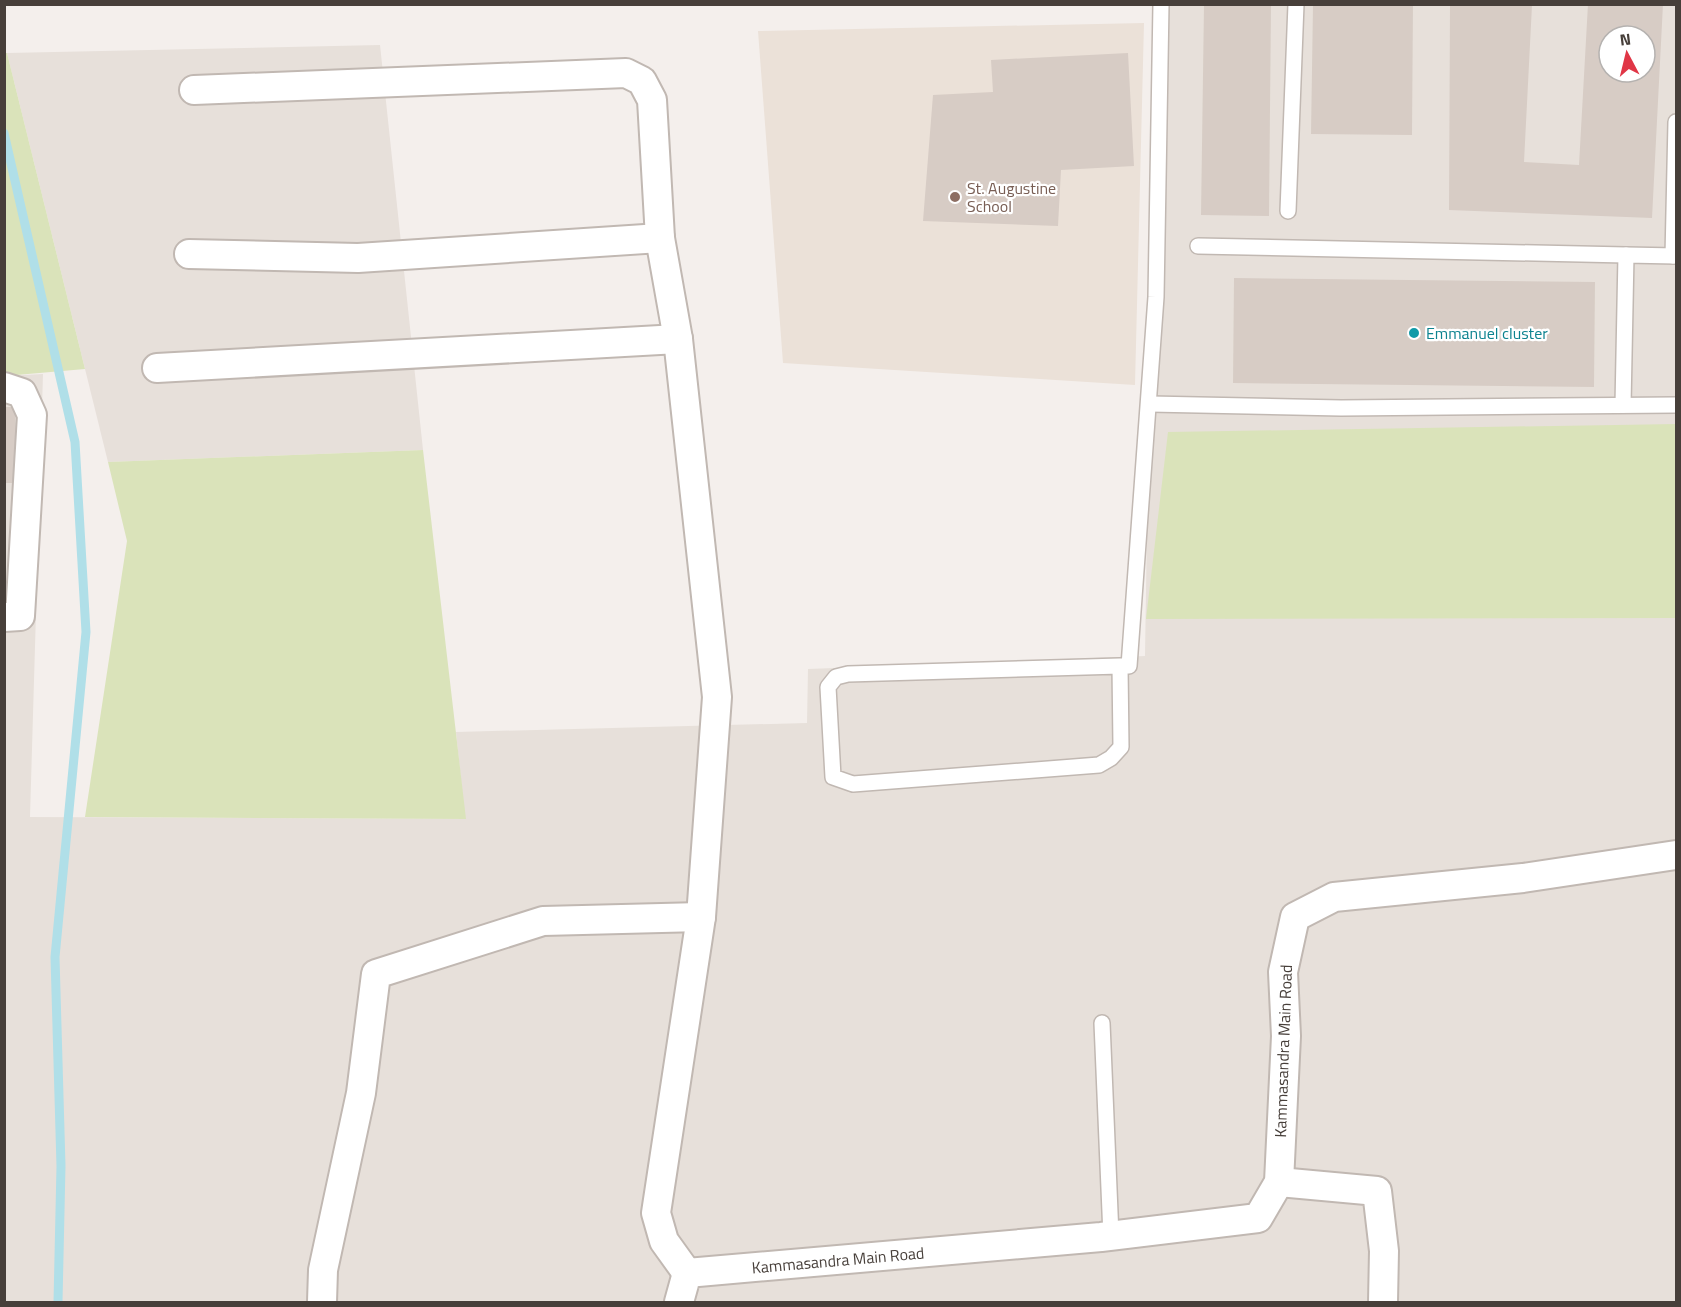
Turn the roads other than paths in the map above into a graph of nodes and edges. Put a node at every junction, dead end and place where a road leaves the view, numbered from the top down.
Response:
1 (1161, 4) edge
2 (1296, 4) edge
3 (194, 90) dead end
4 (1677, 122) edge
5 (1288, 211) dead end
6 (660, 238) junction
7 (1198, 246) dead end
8 (189, 254) dead end
9 (1626, 255) junction
10 (1675, 256) edge
11 (678, 339) junction
12 (157, 368) dead end
13 (4, 387) edge
14 (1150, 404) junction
15 (1623, 405) junction
16 (1677, 405) edge
17 (15, 502) edge
18 (4, 617) edge
19 (1120, 666) junction
20 (1677, 855) edge
21 (701, 917) junction
22 (1102, 1023) dead end
23 (1279, 1182) junction
24 (1111, 1236) junction
25 (687, 1273) junction
26 (321, 1302) edge
27 (679, 1302) edge
28 (1383, 1302) edge

1 - 14 lane
2 - 5 lane
3 - 6 street
4 - 10 lane
6 - 8 street
6 - 11 street
7 - 9 lane
9 - 10 lane
9 - 15 lane
11 - 12 street
11 - 21 street
13 - 17 street
14 - 15 lane
14 - 19 lane
15 - 16 lane
17 - 18 street
19 - 19 lane
20 - 23 street, Kammasandra Main Road
21 - 25 street
21 - 26 street
22 - 24 lane
23 - 24 street, Kammasandra Main Road
23 - 28 street
24 - 25 street, Kammasandra Main Road
25 - 27 street

